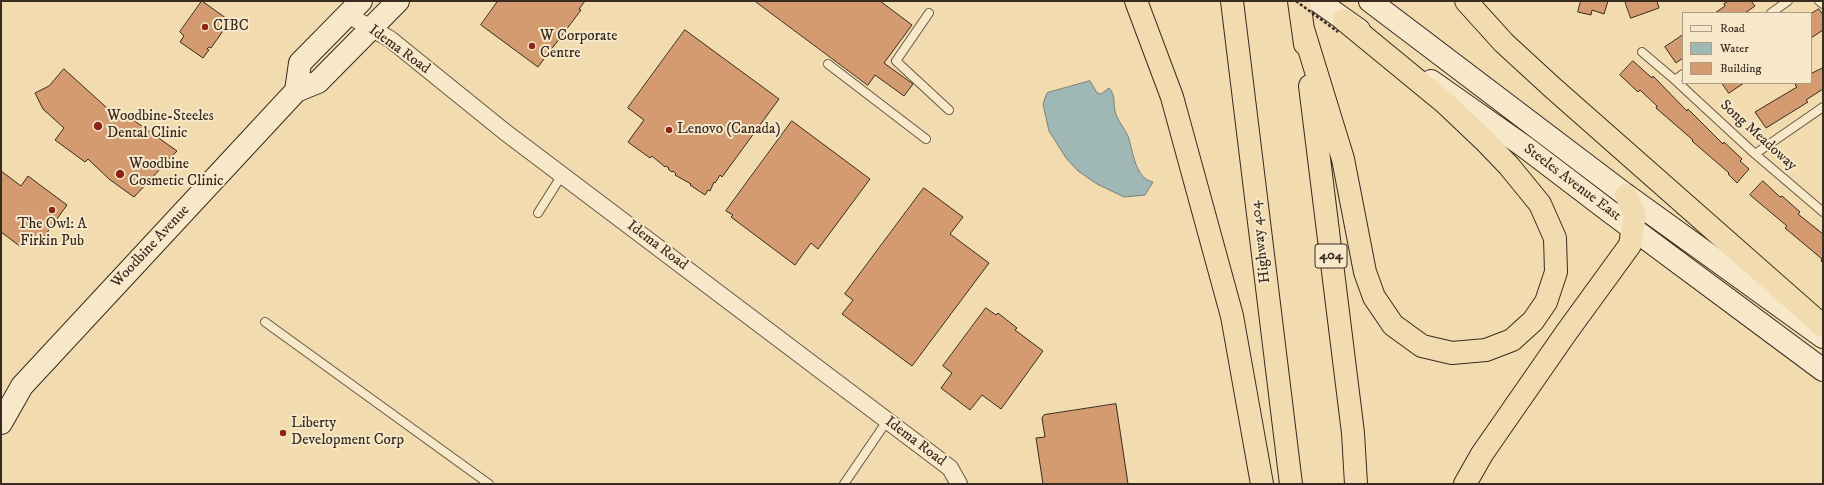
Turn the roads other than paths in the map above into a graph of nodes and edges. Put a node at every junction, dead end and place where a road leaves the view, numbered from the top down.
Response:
1 (398, 1) edge
2 (1136, 1) edge
3 (1232, 1) edge
4 (1298, 1) edge
5 (1318, 1) edge
6 (1370, 1) edge
7 (1466, 1) edge
8 (1788, 1) edge
9 (1819, 1) edge
10 (1823, 4) edge
11 (355, 8) edge
12 (1772, 12) edge
13 (929, 13) dead end
14 (1341, 26) junction
15 (371, 29) junction
16 (1303, 29) junction
17 (1642, 52) dead end
18 (828, 64) dead end
19 (1682, 75) edge
20 (1675, 80) junction
21 (296, 91) junction
22 (1823, 107) edge
23 (949, 110) dead end
24 (926, 139) dead end
25 (1755, 154) junction
26 (562, 175) junction
27 (1626, 195) junction
28 (1823, 212) edge
29 (538, 213) dead end
30 (1633, 230) junction
31 (265, 322) dead end
32 (1823, 326) edge
33 (1823, 337) edge
34 (1823, 370) edge
35 (22, 386) junction
36 (1, 396) edge
37 (887, 421) junction
38 (1, 423) edge
39 (488, 484) edge
40 (844, 484) edge
41 (959, 484) edge
42 (1262, 484) edge
43 (1290, 484) edge
44 (1356, 484) edge
45 (1465, 484) edge

1 - 15 main road, Woodbine Avenue
2 - 42 highway
3 - 43 highway, Highway 404
4 - 16 highway, 404
5 - 14 main road, Steeles Avenue East
6 - 27 main road, Steeles Avenue East
7 - 32 highway
8 - 12 lane
9 - 10 lane
11 - 15 street, Idema Road
11 - 21 main road
13 - 23 lane
14 - 16 highway
14 - 30 main road, Steeles Avenue East
15 - 21 main road, Woodbine Avenue
15 - 26 street, Idema Road
16 - 44 highway, 404
17 - 20 lane, Song Meadoway
18 - 24 lane
19 - 20 lane
20 - 25 lane, Song Meadoway
21 - 35 main road, Woodbine Avenue
22 - 25 lane
25 - 28 lane, Song Meadoway
26 - 29 lane
26 - 37 street, Idema Road
27 - 30 highway
27 - 33 main road, Steeles Avenue East
30 - 34 main road, Steeles Avenue East
30 - 45 highway
31 - 39 lane
35 - 36 main road, Woodbine Avenue
35 - 38 main road, Woodbine Avenue
37 - 40 lane
37 - 41 street, Idema Road

